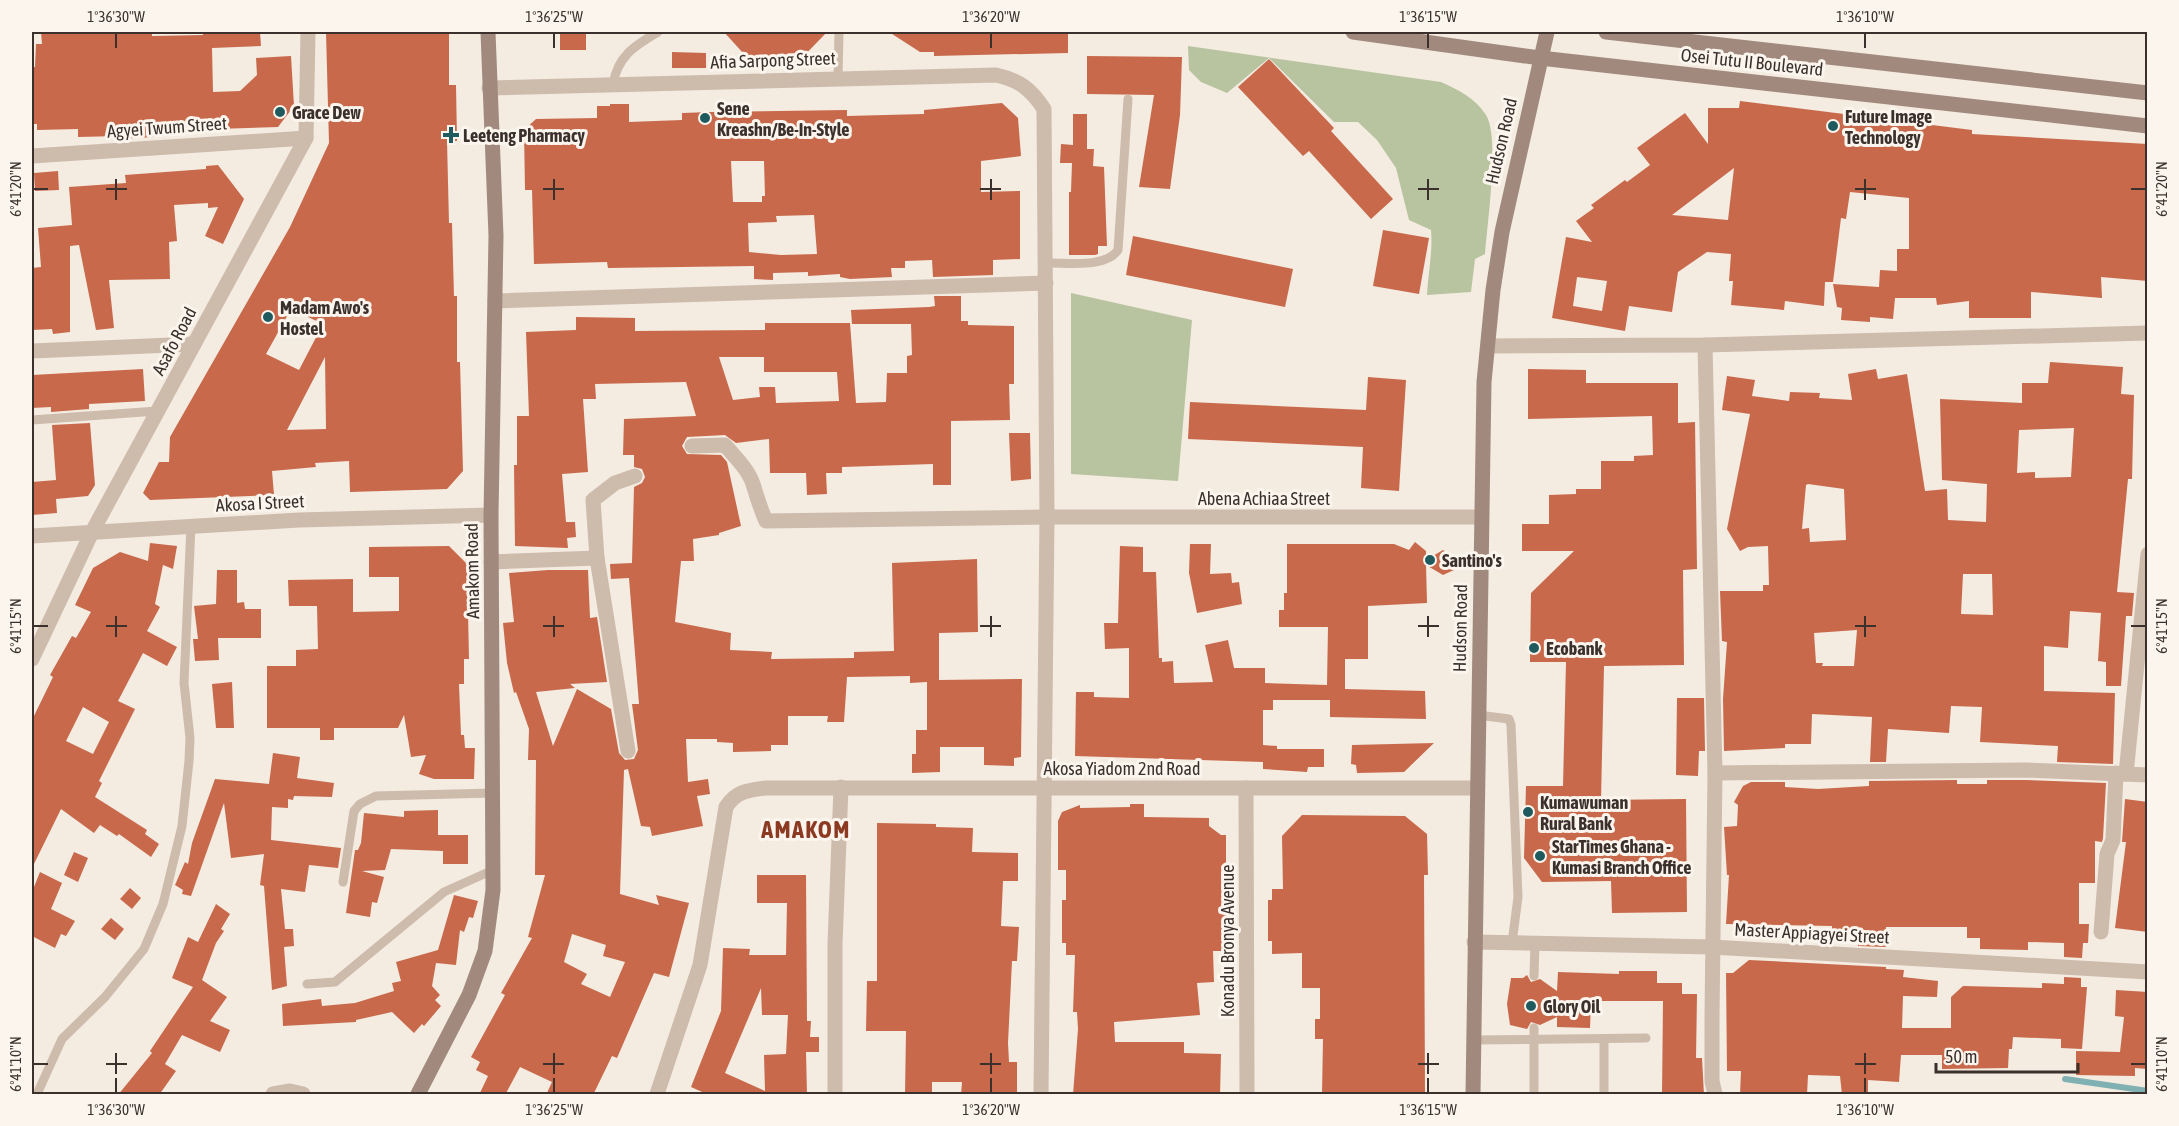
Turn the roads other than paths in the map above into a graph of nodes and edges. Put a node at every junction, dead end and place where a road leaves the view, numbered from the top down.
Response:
1 (308, 32) edge
2 (488, 32) edge
3 (658, 32) edge
4 (839, 32) edge
5 (1353, 32) edge
6 (1547, 32) edge
7 (1606, 32) edge
8 (1539, 58) junction
9 (838, 78) junction
10 (613, 84) junction
11 (489, 88) junction
12 (2148, 93) edge
13 (1128, 99) dead end
14 (2148, 126) edge
15 (306, 138) junction
16 (32, 156) edge
17 (1045, 263) junction
18 (1046, 283) junction
19 (495, 301) junction
20 (2148, 333) edge
21 (194, 344) junction
22 (1705, 345) junction
23 (1488, 346) junction
24 (32, 351) edge
25 (158, 411) junction
26 (32, 420) edge
27 (692, 446) dead end
28 (635, 476) dead end
29 (491, 515) junction
30 (1047, 517) junction
31 (1481, 517) junction
32 (191, 526) junction
33 (92, 532) junction
34 (32, 536) edge
35 (2148, 554) edge
36 (597, 558) junction
37 (491, 561) junction
38 (32, 659) edge
39 (1478, 715) junction
40 (628, 751) dead end
41 (1714, 773) junction
42 (2121, 774) junction
43 (2148, 776) edge
44 (841, 787) junction
45 (1046, 787) junction
46 (1246, 788) junction
47 (1477, 788) junction
48 (493, 793) junction
49 (493, 870) junction
50 (343, 882) dead end
51 (2101, 932) dead end
52 (1474, 942) junction
53 (1512, 943) junction
54 (1535, 944) junction
55 (1712, 947) junction
56 (2148, 972) edge
57 (1534, 976) dead end
58 (307, 984) dead end
59 (1534, 1034) junction
60 (1646, 1038) dead end
61 (1604, 1039) junction
62 (1473, 1040) junction
63 (37, 1095) edge
64 (273, 1095) edge
65 (303, 1095) edge
66 (418, 1095) edge
67 (657, 1095) edge
68 (835, 1095) edge
69 (1041, 1095) edge
70 (1247, 1095) edge
71 (1473, 1095) edge
72 (1534, 1095) edge
73 (1604, 1095) edge
74 (1715, 1095) edge

1 - 15 street, Asafo Road
2 - 11 street, Amakom Road
3 - 10 lane
4 - 9 lane
5 - 8 street, Osei Tutu II Boulevard
6 - 8 street, Hudson Road
7 - 12 street, Osei Tutu II Boulevard
8 - 14 street, Osei Tutu II Boulevard
8 - 23 street, Hudson Road
9 - 10 street, Afia Sarpong Street
9 - 17 street, Afia Sarpong Street
10 - 11 street, Afia Sarpong Street
11 - 19 street, Amakom Road
13 - 17 lane
15 - 16 street, Agyei Twum Street
15 - 21 street, Asafo Road
17 - 18 street
18 - 19 street
18 - 30 street
19 - 29 street, Amakom Road
20 - 22 street
21 - 24 street
21 - 25 street, Asafo Road
22 - 23 street
22 - 41 street
23 - 31 street, Hudson Road
25 - 26 lane
25 - 33 street, Asafo Road
27 - 30 street, Abena Achiaa Street
28 - 36 street
29 - 32 street, Akosa I Street
29 - 37 street, Amakom Road
30 - 31 street, Abena Achiaa Street
30 - 45 street
31 - 39 street, Hudson Road
32 - 33 street, Akosa I Street
32 - 63 lane
33 - 34 street, Akosa I Street
33 - 38 street, Asafo Road
35 - 42 street
36 - 37 street
36 - 40 street
37 - 48 street, Amakom Road
39 - 47 street, Hudson Road
39 - 53 lane
41 - 42 street
41 - 55 street
42 - 43 street
42 - 51 street
44 - 45 street, Akosa Yiadom 2nd Road
44 - 67 street, Akosa Yiadom 2nd Road
44 - 68 street
45 - 46 street, Akosa Yiadom 2nd Road
45 - 69 street
46 - 47 street, Akosa Yiadom 2nd Road
46 - 70 street, Konadu Bronya Avenue
47 - 52 street, Hudson Road
48 - 49 street, Amakom Road
48 - 50 lane
49 - 58 lane
49 - 66 street, Amakom Road
52 - 53 street, Master Appiagyei Street
52 - 62 street, Hudson Road
53 - 54 street, Master Appiagyei Street
54 - 55 street, Master Appiagyei Street
54 - 57 lane
55 - 56 street, Master Appiagyei Street
55 - 74 street
59 - 61 lane
59 - 62 lane
59 - 72 lane
60 - 61 lane
61 - 73 lane
62 - 71 street, Hudson Road
64 - 65 street

